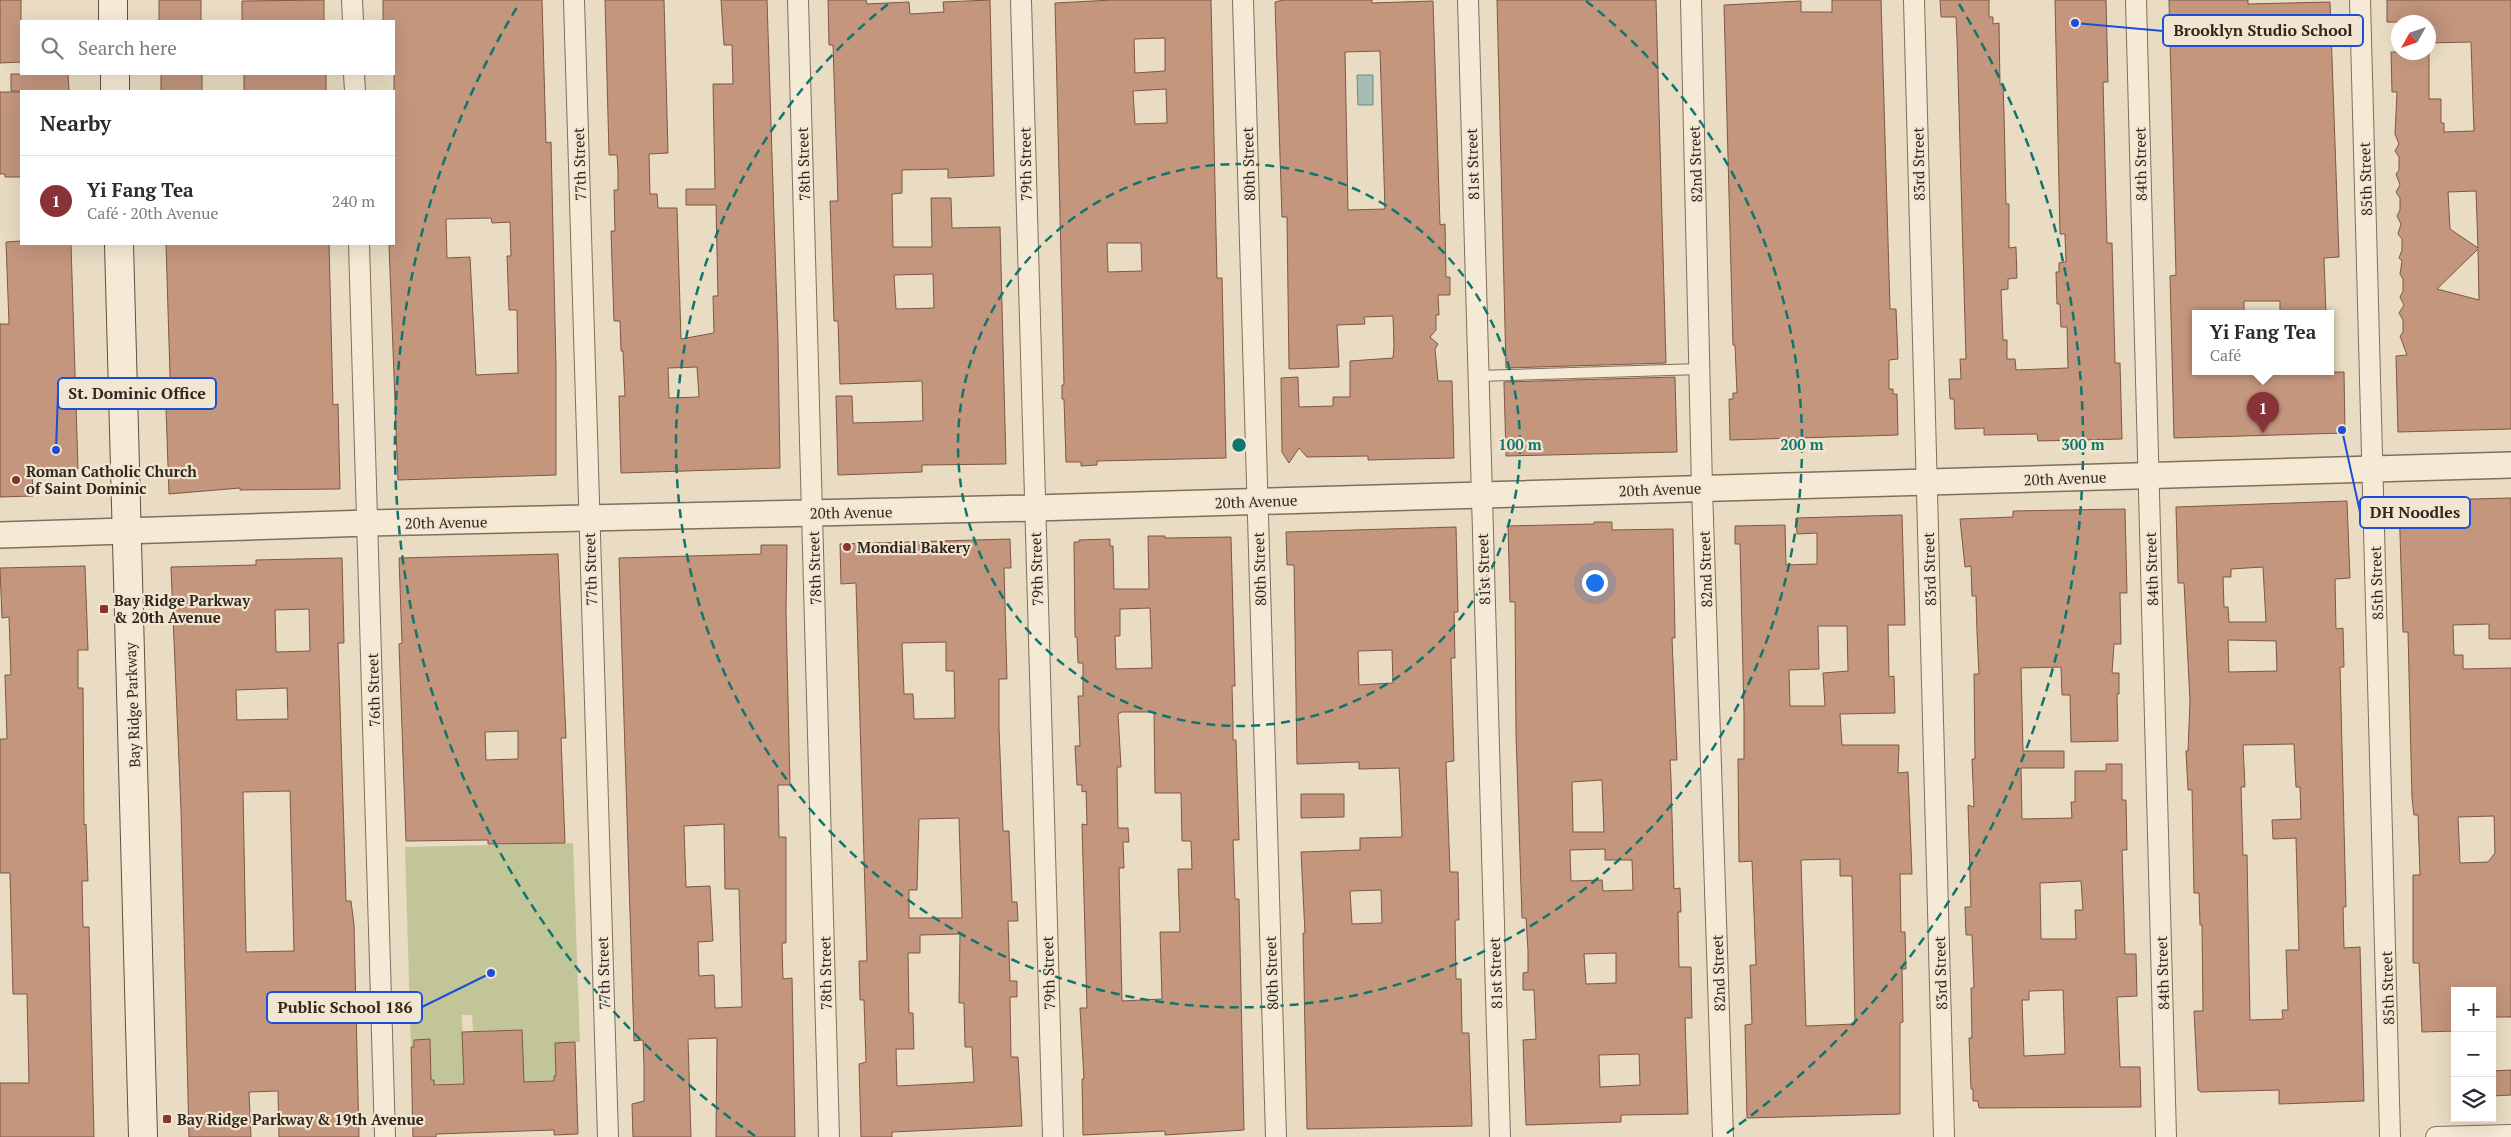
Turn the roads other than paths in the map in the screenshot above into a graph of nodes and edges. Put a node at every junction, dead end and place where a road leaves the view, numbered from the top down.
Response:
1 (113, 0) edge
2 (352, 0) edge
3 (574, 0) edge
4 (798, 0) edge
5 (1021, 0) edge
6 (1243, 0) edge
7 (1468, 0) edge
8 (1691, 0) edge
9 (1914, 0) edge
10 (2136, 0) edge
11 (2360, 0) edge
12 (113, 20) edge
13 (353, 20) edge
14 (115, 75) edge
15 (354, 75) edge
16 (115, 90) edge
17 (355, 90) edge
18 (119, 245) edge
19 (359, 245) edge
20 (1701, 369) junction
21 (1478, 376) junction
22 (2511, 465) edge
23 (2372, 468) junction
24 (2148, 476) junction
25 (1926, 482) junction
26 (1702, 488) junction
27 (1480, 495) junction
28 (1257, 500) junction
29 (1034, 508) junction
30 (813, 513) junction
31 (589, 519) junction
32 (368, 523) junction
33 (127, 530) junction
34 (0, 535) edge
35 (2511, 1135) edge
36 (144, 1137) edge
37 (385, 1137) edge
38 (608, 1137) edge
39 (829, 1137) edge
40 (1053, 1137) edge
41 (1276, 1137) edge
42 (1500, 1137) edge
43 (1723, 1137) edge
44 (1944, 1137) edge
45 (2166, 1137) edge
46 (2390, 1137) edge
47 (2436, 1137) edge

1 - 12 main road
2 - 13 street
3 - 31 street, 77th Street
4 - 30 street, 78th Street
5 - 29 street, 79th Street
6 - 28 street, 80th Street
7 - 21 street, 81st Street
8 - 20 street, 82nd Street
9 - 25 street, 83rd Street
10 - 24 street, 84th Street
11 - 23 street, 85th Street
14 - 16 main road
15 - 17 street
18 - 33 main road, Bay Ridge Parkway
19 - 32 street, 76th Street
20 - 21 lane
20 - 26 street, 82nd Street
21 - 27 street, 81st Street
22 - 23 street, 20th Avenue
23 - 24 street, 20th Avenue
23 - 46 street, 85th Street
24 - 25 street, 20th Avenue
24 - 45 street, 84th Street
25 - 26 street, 20th Avenue
25 - 44 street, 83rd Street
26 - 27 street, 20th Avenue
26 - 43 street, 82nd Street
27 - 28 street, 20th Avenue
27 - 42 street, 81st Street
28 - 29 street, 20th Avenue
28 - 41 street, 80th Street
29 - 30 street, 20th Avenue
29 - 40 street, 79th Street
30 - 31 street, 20th Avenue
30 - 39 street, 78th Street
31 - 32 street, 20th Avenue
31 - 38 street, 77th Street
32 - 33 street, 20th Avenue
32 - 37 street, 76th Street
33 - 34 street, 20th Avenue
33 - 36 main road, Bay Ridge Parkway
35 - 47 street

